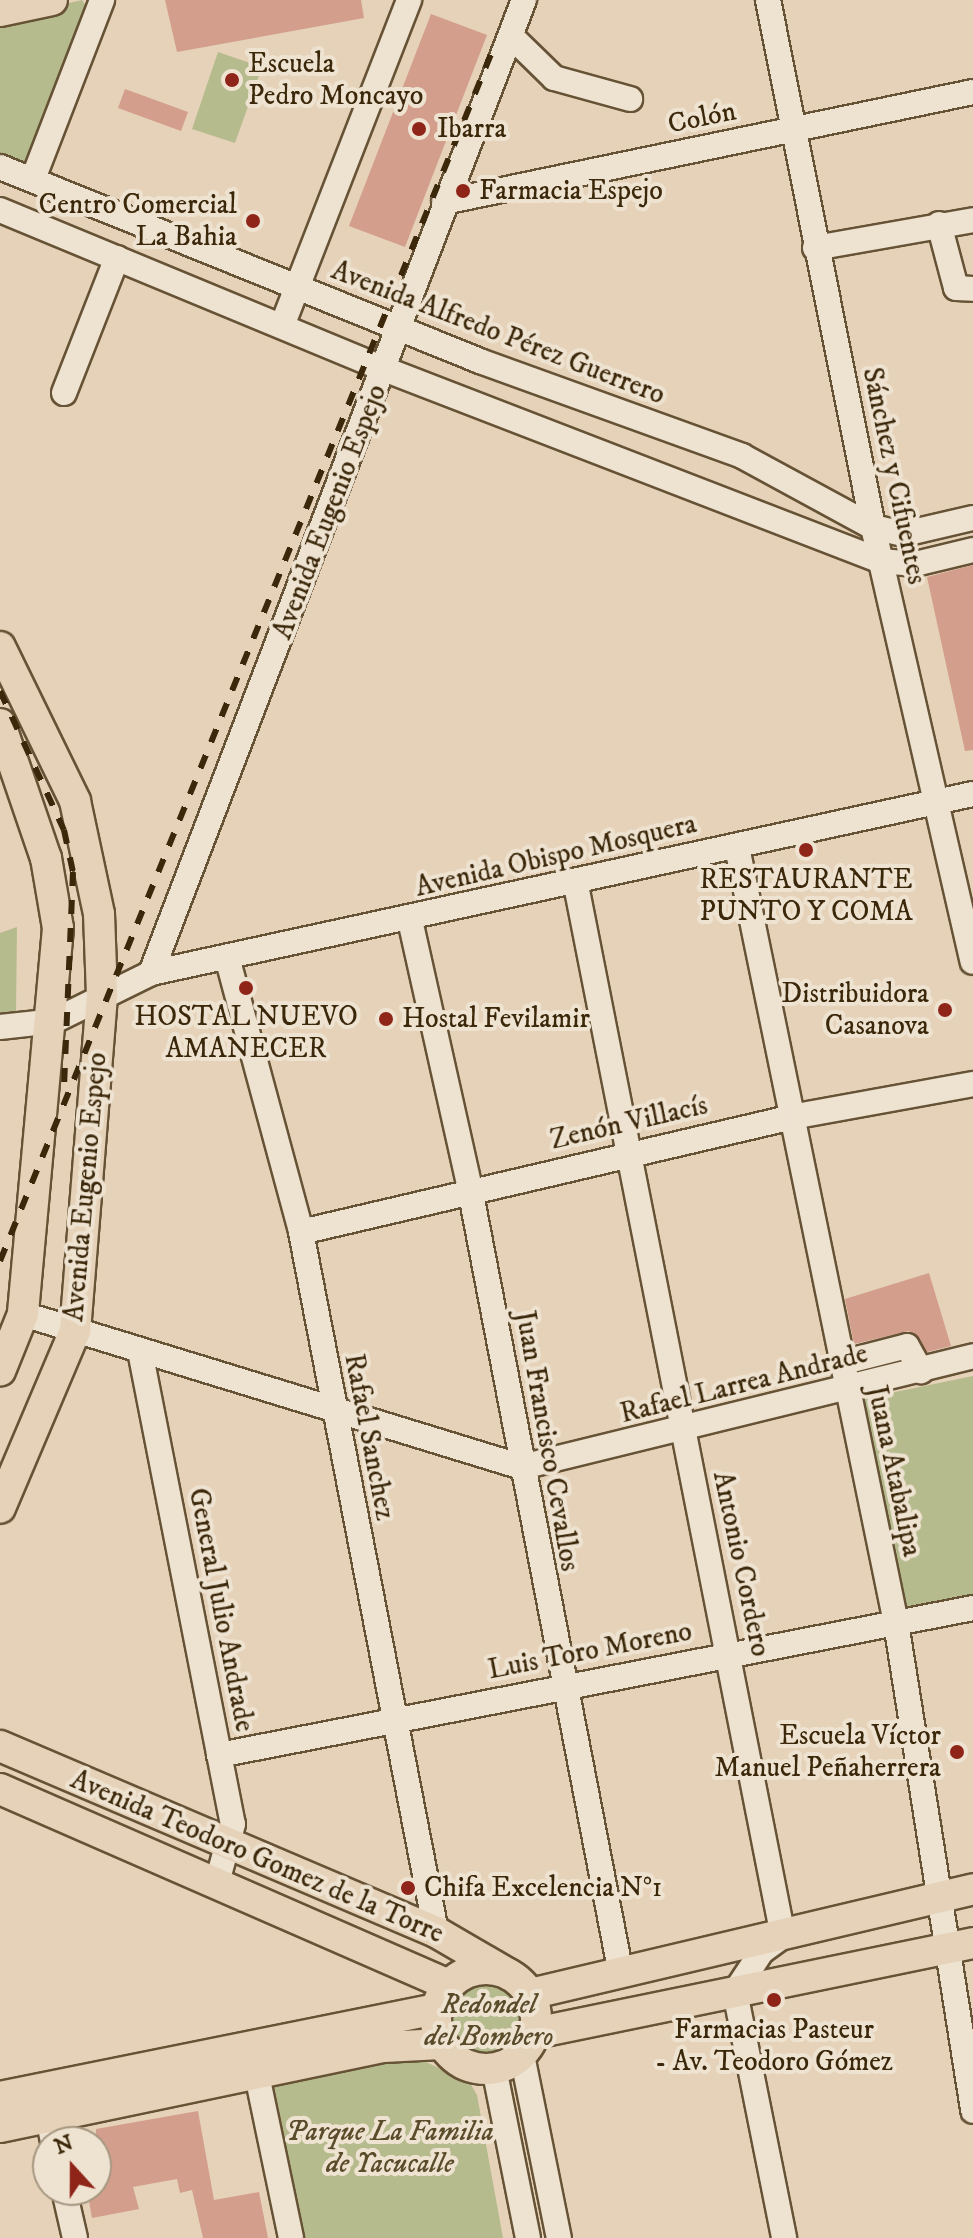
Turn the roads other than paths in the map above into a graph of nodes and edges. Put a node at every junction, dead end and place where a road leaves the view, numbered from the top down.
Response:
1 (52, 0) edge
2 (102, 0) edge
3 (409, 0) edge
4 (524, 0) edge
5 (768, 0) edge
6 (0, 11) edge
7 (511, 36) junction
8 (973, 92) edge
9 (630, 99) dead end
10 (790, 130) junction
11 (0, 167) edge
12 (33, 179) junction
13 (444, 202) junction
14 (0, 210) edge
15 (973, 220) edge
16 (939, 224) junction
17 (815, 248) junction
18 (117, 258) junction
19 (299, 288) junction
20 (973, 289) edge
21 (282, 326) junction
22 (401, 330) junction
23 (384, 369) junction
24 (64, 393) dead end
25 (973, 518) edge
26 (873, 527) junction
27 (973, 550) edge
28 (881, 561) junction
29 (0, 647) edge
30 (0, 724) edge
31 (973, 794) edge
32 (935, 802) junction
33 (737, 847) junction
34 (576, 885) junction
35 (410, 920) junction
36 (227, 957) junction
37 (973, 962) edge
38 (151, 973) junction
39 (102, 996) junction
40 (54, 1021) junction
41 (0, 1027) edge
42 (973, 1084) edge
43 (797, 1116) junction
44 (630, 1154) junction
45 (470, 1189) junction
46 (301, 1232) junction
47 (23, 1314) junction
48 (75, 1331) junction
49 (140, 1351) junction
50 (973, 1356) edge
51 (841, 1363) junction
52 (0, 1371) edge
53 (921, 1371) junction
54 (847, 1393) junction
55 (331, 1408) junction
56 (683, 1432) junction
57 (522, 1467) junction
58 (0, 1508) edge
59 (973, 1608) edge
60 (896, 1623) junction
61 (729, 1653) junction
62 (561, 1687) junction
63 (397, 1721) junction
64 (0, 1746) edge
65 (219, 1755) junction
66 (0, 1789) edge
67 (230, 1844) junction
68 (218, 1879) junction
69 (973, 1889) edge
70 (942, 1894) junction
71 (436, 1932) junction
72 (783, 1936) junction
73 (973, 1943) edge
74 (942, 1949) junction
75 (621, 1974) junction
76 (520, 1984) junction
77 (735, 1992) junction
78 (442, 1997) junction
79 (441, 2044) junction
80 (528, 2044) junction
81 (254, 2060) junction
82 (494, 2068) junction
83 (0, 2097) edge
84 (973, 2111) edge
85 (48, 2115) edge
86 (0, 2127) edge
87 (68, 2206) edge
88 (75, 2238) edge
89 (291, 2238) edge
90 (528, 2238) edge
91 (559, 2238) edge
92 (784, 2238) edge

1 - 6 main road
2 - 12 street
3 - 19 street
4 - 7 street, Avenida Eugenio Espejo
5 - 10 street, Sánchez y Cifuentes
7 - 9 street
7 - 13 street, Avenida Eugenio Espejo
8 - 10 street, Colón
10 - 13 street, Colón
10 - 17 street, Sánchez y Cifuentes
11 - 12 street, Avenida Alfredo Pérez Guerrero
12 - 19 street, Avenida Alfredo Pérez Guerrero
13 - 22 street, Avenida Eugenio Espejo
14 - 18 street
15 - 16 street
16 - 17 street
16 - 20 street
17 - 26 street, Sánchez y Cifuentes
18 - 21 street
18 - 24 street
19 - 21 street
19 - 22 street, Avenida Alfredo Pérez Guerrero
21 - 23 street
22 - 23 street, Avenida Eugenio Espejo
22 - 26 street, Avenida Alfredo Pérez Guerrero
23 - 28 street
23 - 38 street, Avenida Eugenio Espejo
25 - 26 street, Avenida Alfredo Pérez Guerrero
26 - 28 street, Sánchez y Cifuentes
27 - 28 street
28 - 32 street, Sánchez y Cifuentes
29 - 39 main road
30 - 40 main road
31 - 32 street, Avenida Obispo Mosquera
32 - 33 street, Avenida Obispo Mosquera
32 - 37 street, Sánchez y Cifuentes
33 - 34 street, Avenida Obispo Mosquera
33 - 43 street, Juana Atabalipa
34 - 35 street, Avenida Obispo Mosquera
34 - 44 street, Antonio Cordero
35 - 36 street, Avenida Obispo Mosquera
35 - 45 street, Juan Francisco Cevallos
36 - 38 street, Avenida Obispo Mosquera
36 - 46 street, Rafael Sanchez
38 - 39 street, Avenida Eugenio Espejo
39 - 40 street, Avenida Eugenio Espejo
39 - 48 main road, Avenida Eugenio Espejo
40 - 41 street
40 - 47 main road, Avenida Eugenio Espejo
42 - 43 street, Zenón Villacís
43 - 44 street, Zenón Villacís
43 - 51 street, Juana Atabalipa
44 - 45 street, Zenón Villacís
44 - 56 street, Antonio Cordero
45 - 46 street, Zenón Villacís
45 - 57 street, Juan Francisco Cevallos
46 - 55 street, Rafael Sanchez
47 - 48 street, Rafael Larrea Andrade
47 - 52 main road, Avenida Eugenio Espejo
48 - 49 street, Rafael Larrea Andrade
48 - 58 main road, Avenida Eugenio Espejo
49 - 55 street, Rafael Larrea Andrade
49 - 65 street, General Julio Andrade
50 - 53 street, Rafael Larrea Andrade
51 - 53 street
51 - 54 street, Juana Atabalipa
53 - 54 street, Rafael Larrea Andrade
54 - 56 street, Rafael Larrea Andrade
54 - 60 street, Juana Atabalipa
55 - 57 street, Rafael Larrea Andrade
55 - 63 street, Rafael Sanchez
56 - 57 street, Rafael Larrea Andrade
56 - 61 street, Antonio Cordero
57 - 62 street, Juan Francisco Cevallos
59 - 60 street, Luis Toro Moreno
60 - 61 street, Luis Toro Moreno
60 - 70 street, Juana Atabalipa
61 - 62 street, Luis Toro Moreno
61 - 72 street, Antonio Cordero
62 - 63 street, Luis Toro Moreno
62 - 75 street, Juan Francisco Cevallos
63 - 65 street, Luis Toro Moreno
63 - 71 street, Rafael Sanchez
64 - 67 main road, Avenida Teodoro Gomez de la Torre
65 - 67 street, General Julio Andrade
66 - 68 main road, Avenida Teodoro Gomez de la Torre
67 - 68 street, General Julio Andrade
67 - 71 main road, Avenida Teodoro Gomez de la Torre
68 - 78 main road, Avenida Teodoro Gomez de la Torre
69 - 70 main road
70 - 72 main road
70 - 74 street, Juana Atabalipa
71 - 76 main road, Avenida Teodoro Gomez de la Torre
72 - 75 main road
72 - 77 street
73 - 74 main road
74 - 77 main road
74 - 84 street, Juana Atabalipa
75 - 76 main road
76 - 78 main road
76 - 80 main road
77 - 80 main road
77 - 92 street
78 - 79 main road
78 - 81 main road
79 - 81 main road
79 - 82 main road
80 - 82 main road
80 - 91 street
81 - 85 main road
81 - 89 street
82 - 90 street
83 - 85 main road
85 - 86 main road
87 - 88 street

